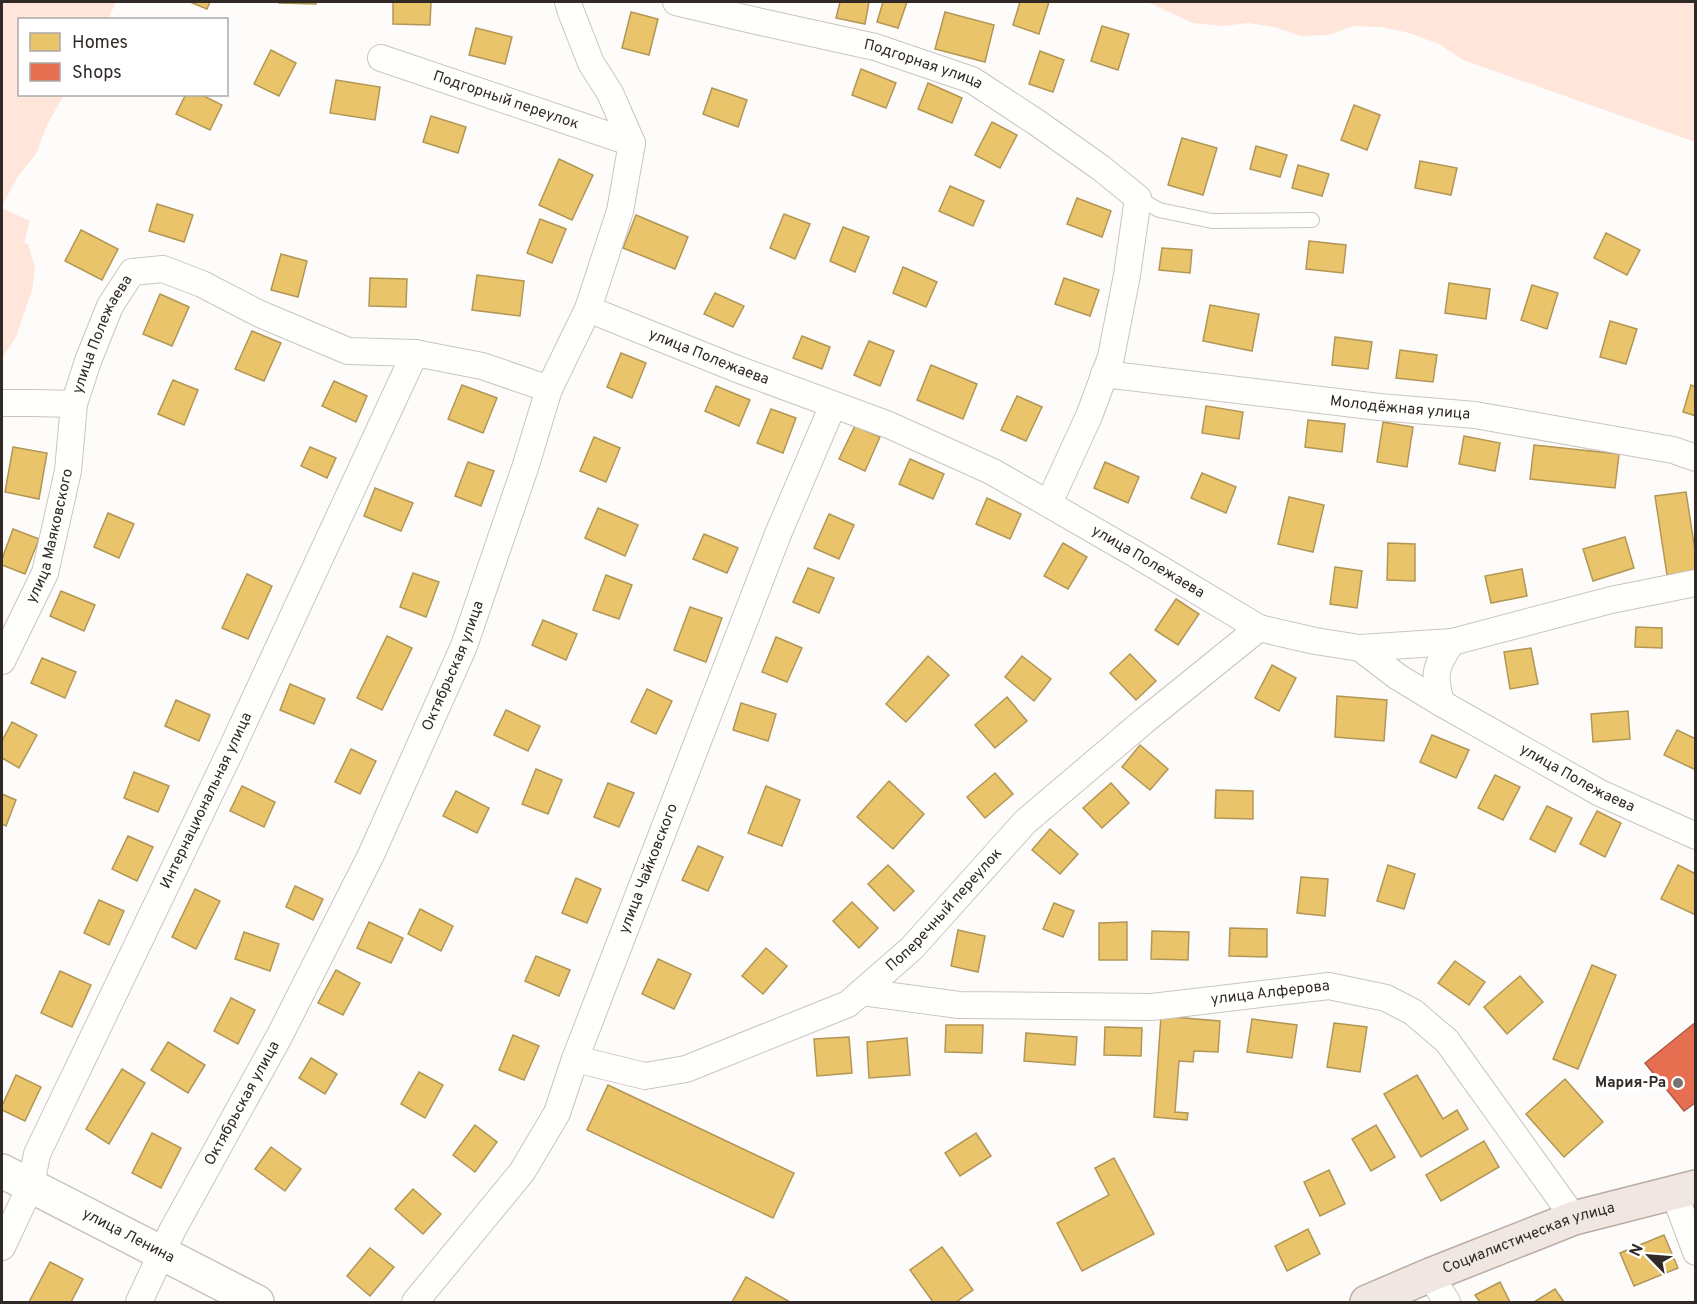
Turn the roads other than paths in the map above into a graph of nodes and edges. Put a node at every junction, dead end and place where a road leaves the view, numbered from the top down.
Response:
1 (568, 2) edge
2 (676, 2) edge
3 (381, 58) dead end
4 (632, 143) junction
5 (1138, 198) junction
6 (1312, 220) dead end
7 (588, 309) junction
8 (415, 353) junction
9 (1104, 374) junction
10 (549, 389) junction
11 (2, 404) edge
12 (74, 405) junction
13 (833, 405) junction
14 (1695, 458) edge
15 (1049, 503) junction
16 (1695, 583) edge
17 (1259, 628) junction
18 (1452, 642) junction
19 (1360, 648) junction
20 (2, 661) edge
21 (1441, 703) junction
22 (1695, 836) edge
23 (862, 992) junction
24 (575, 1059) junction
25 (2, 1171) edge
26 (31, 1185) junction
27 (1685, 1190) edge
28 (1574, 1218) junction
29 (2, 1247) edge
30 (1695, 1252) edge
31 (161, 1254) junction
32 (1430, 1275) junction
33 (139, 1302) edge
34 (257, 1302) edge
35 (415, 1302) edge
36 (1367, 1302) edge
37 (1448, 1302) edge

1 - 4 street
2 - 5 street, Подгорная улица
3 - 4 street, Подгорный переулок
4 - 7 street, Октябрьская улица
5 - 6 lane, Подгорная улица
5 - 9 street
7 - 10 street, Октябрьская улица
7 - 13 street, улица Полежаева
8 - 10 street, улица Полежаева
8 - 12 street, улица Полежаева
8 - 26 street, Интернациональная улица
9 - 14 street, Молодёжная улица
9 - 15 street
10 - 31 street, Октябрьская улица
11 - 12 street
12 - 20 street, улица Маяковского
13 - 15 street, улица Полежаева
13 - 24 street, улица Чайковского
15 - 17 street, улица Полежаева
16 - 18 street
17 - 19 street, улица Полежаева
17 - 23 street, Поперечный переулок
18 - 19 street
18 - 21 street
19 - 21 street, улица Полежаева
21 - 22 street, улица Полежаева
23 - 24 street, Поперечный переулок
23 - 28 street, улица Алферова
24 - 35 street, улица Чайковского
25 - 26 street, улица Ленина
26 - 29 street, Интернациональная улица
26 - 31 street, улица Ленина
27 - 28 main road, Социалистическая улица
27 - 30 street
28 - 32 main road, Социалистическая улица
31 - 33 street, Октябрьская улица
31 - 34 street, улица Ленина
32 - 36 main road, Социалистическая улица
32 - 37 street

